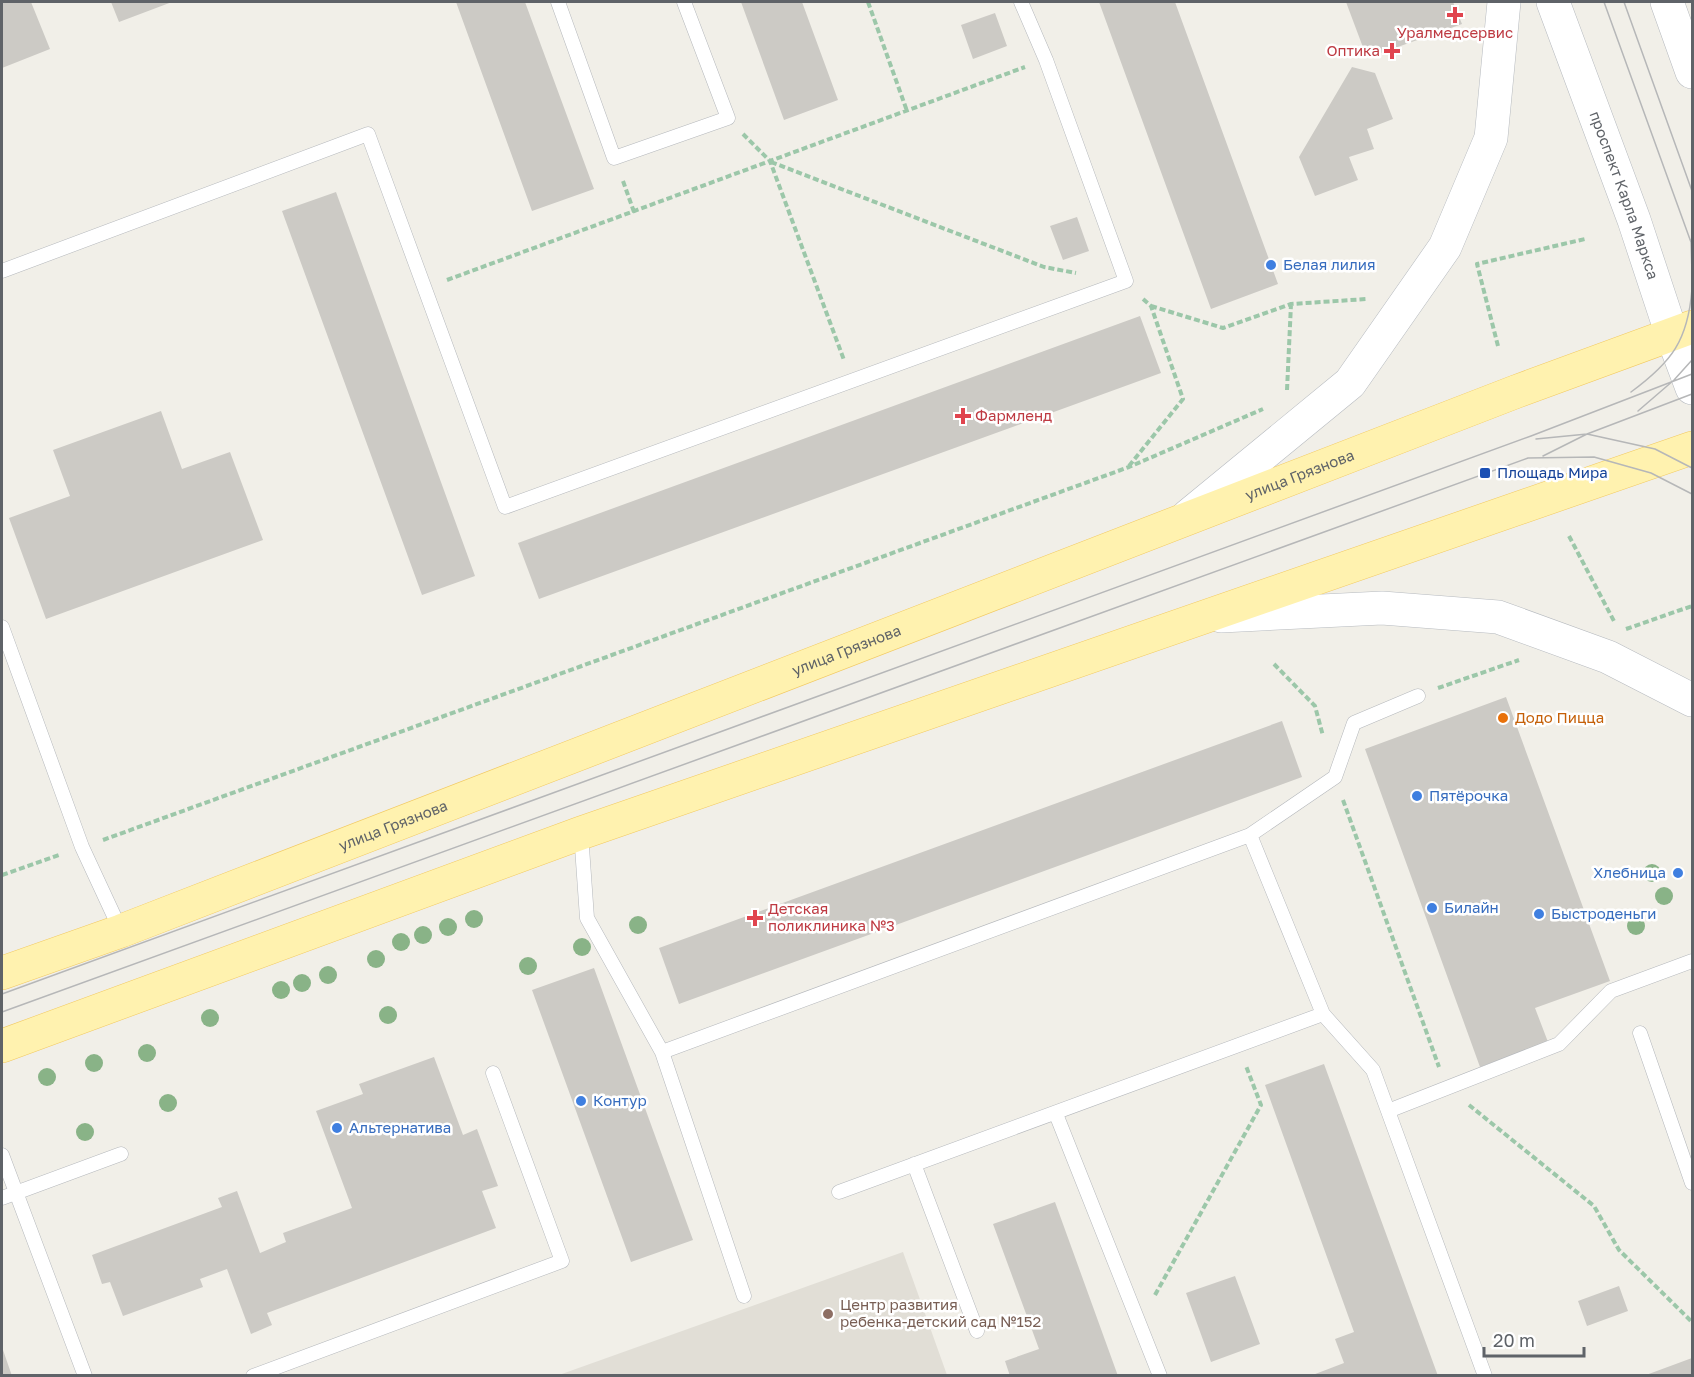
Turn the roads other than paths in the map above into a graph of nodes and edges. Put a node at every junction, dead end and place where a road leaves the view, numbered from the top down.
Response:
1 (558, 2) edge
2 (684, 2) edge
3 (1021, 2) edge
4 (1504, 2) edge
5 (1553, 2) edge
6 (1667, 2) edge
7 (1692, 72) edge
8 (2, 271) edge
9 (1682, 331) edge
10 (1692, 388) edge
11 (1692, 448) edge
12 (1179, 523) junction
13 (1211, 616) junction
14 (2, 627) edge
15 (1418, 696) road end
16 (1692, 700) edge
17 (581, 833) junction
18 (1250, 835) junction
19 (121, 931) junction
20 (1692, 962) edge
21 (2, 973) edge
22 (1323, 1014) junction
23 (1640, 1033) dead end
24 (2, 1046) edge
25 (662, 1052) junction
26 (493, 1073) dead end
27 (1388, 1111) junction
28 (1056, 1113) junction
29 (121, 1154) dead end
30 (2, 1155) edge
31 (914, 1164) junction
32 (1692, 1183) edge
33 (839, 1192) dead end
34 (8, 1196) edge
35 (744, 1296) dead end
36 (978, 1331) dead end
37 (85, 1376) edge
38 (253, 1376) edge
39 (1160, 1376) edge
40 (1485, 1376) edge

1 - 2 lane
3 - 8 lane
4 - 12 main road
5 - 9 main road, проспект Карла Маркса
6 - 7 main road
9 - 10 main road, проспект Карла Маркса
9 - 12 main road, улица Грязнова
11 - 13 main road
12 - 19 main road, улица Грязнова
13 - 16 main road
13 - 17 main road
14 - 19 lane
15 - 18 lane
17 - 24 main road
17 - 25 lane
18 - 22 lane
18 - 25 lane
19 - 21 main road, улица Грязнова
20 - 27 lane
22 - 27 lane
22 - 28 lane
23 - 32 lane
25 - 35 lane
26 - 38 lane
27 - 40 lane
28 - 31 lane
28 - 39 lane
29 - 34 lane
30 - 34 lane
31 - 33 lane
31 - 36 lane
34 - 37 lane

